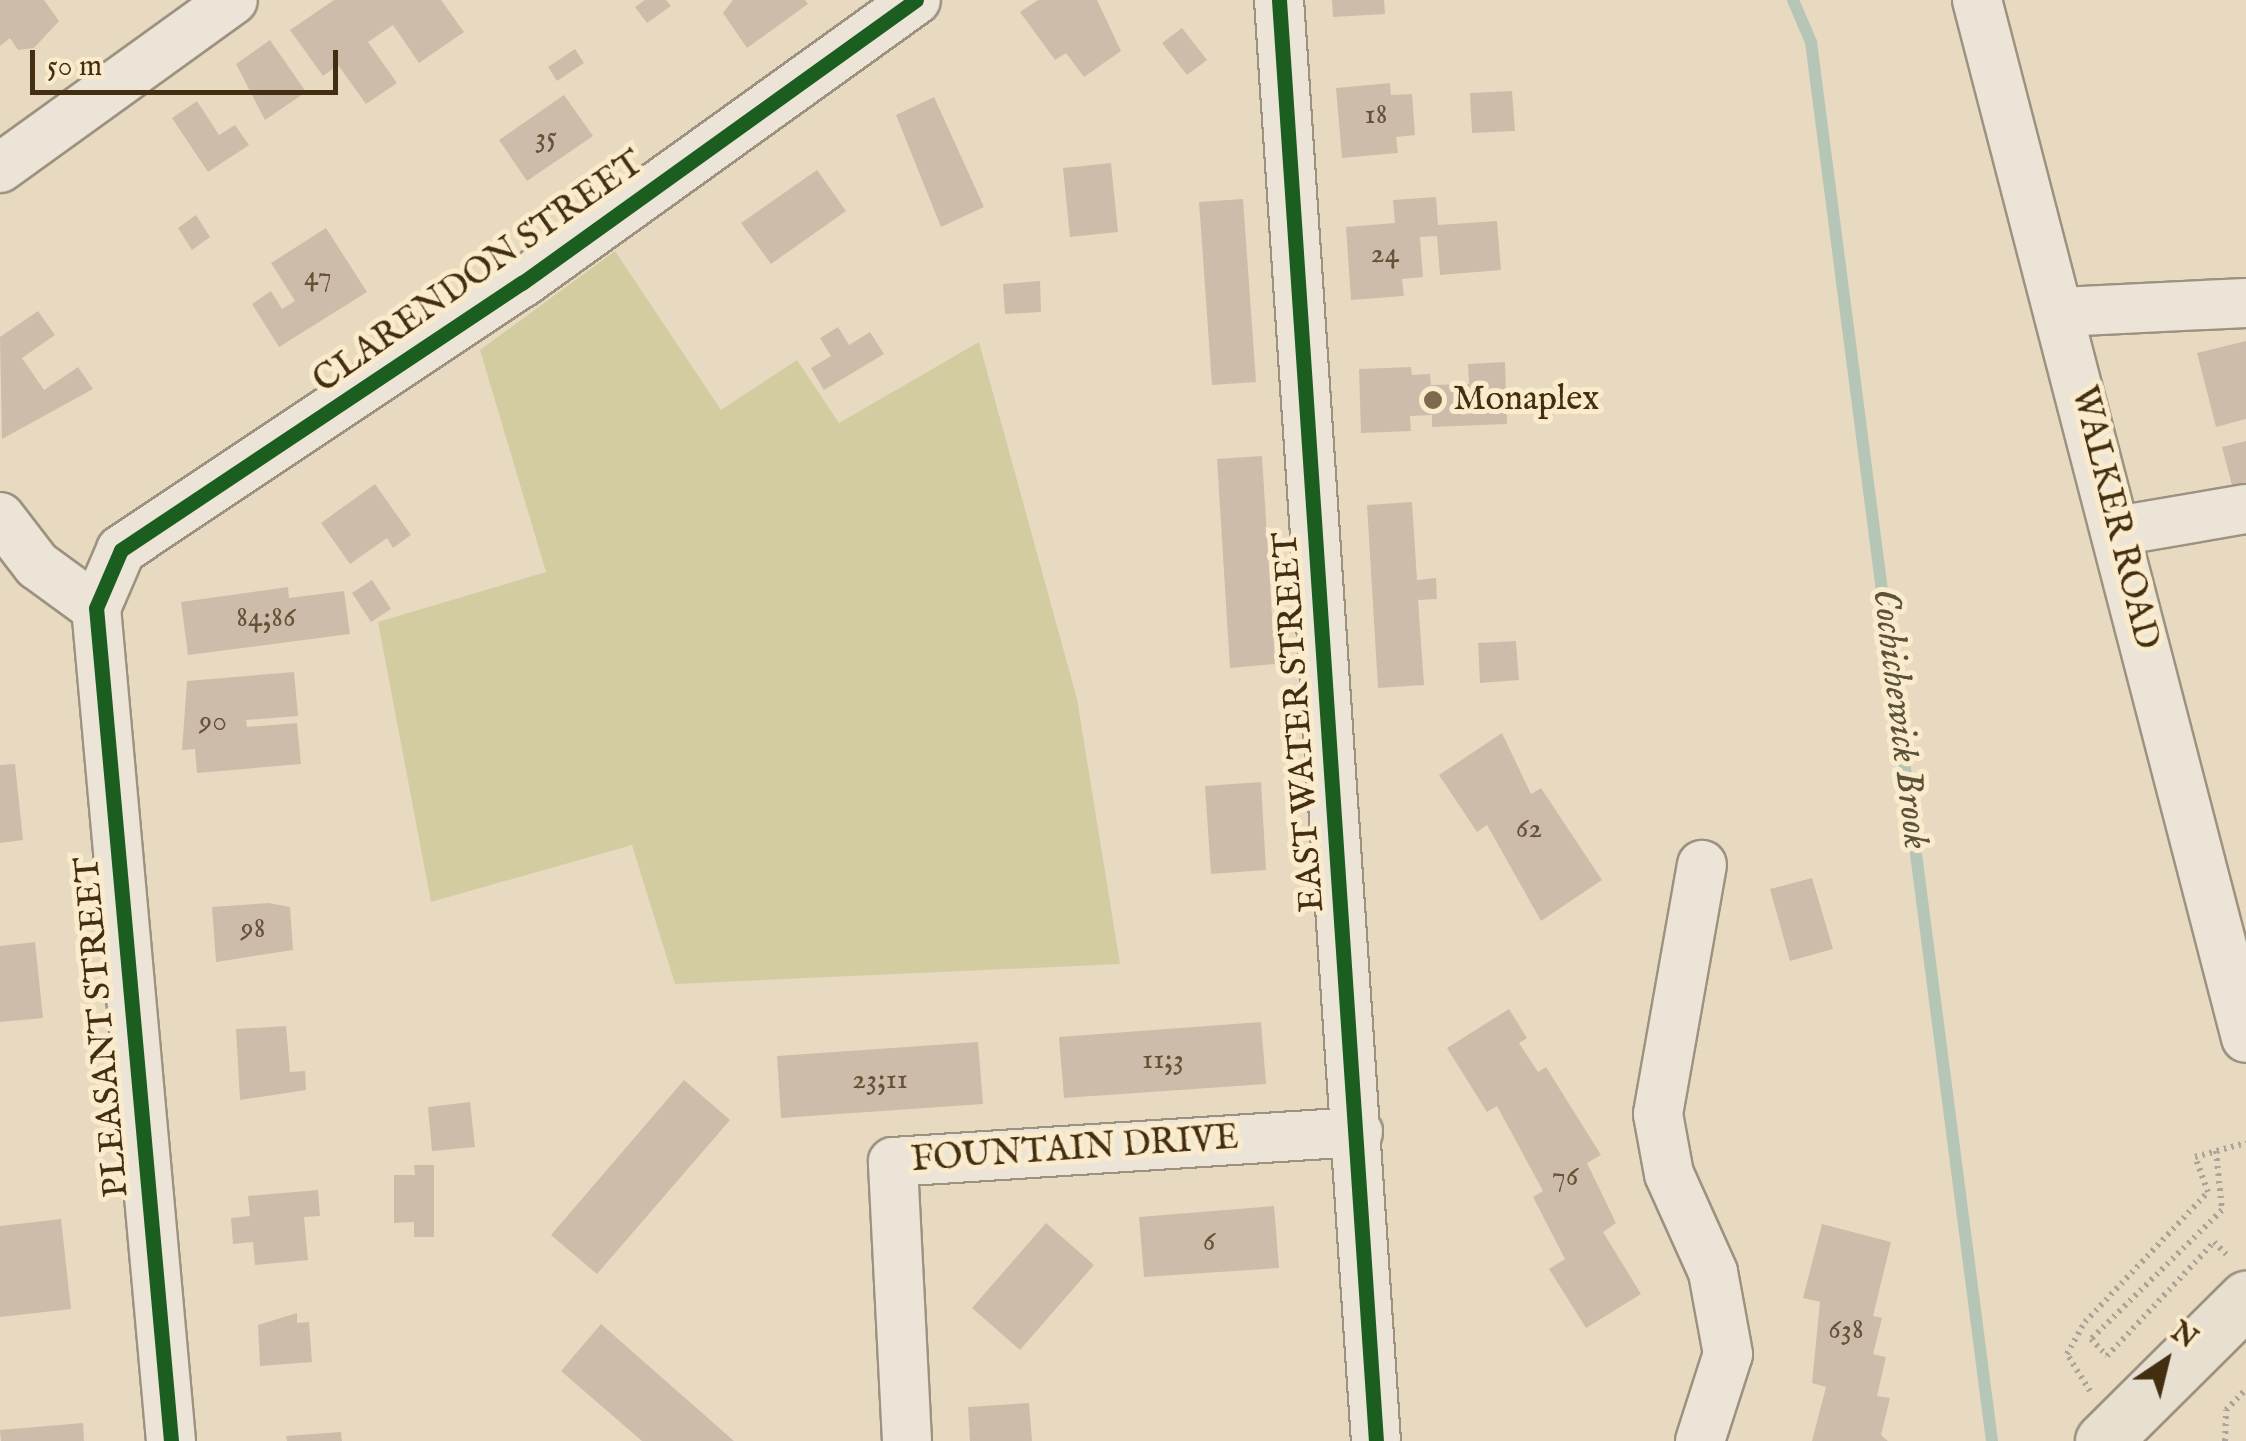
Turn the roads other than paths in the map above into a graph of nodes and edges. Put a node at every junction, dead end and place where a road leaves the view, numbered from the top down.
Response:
1 (233, 0) edge
2 (1279, 0) edge
3 (1977, 0) edge
4 (900, 4) edge
5 (0, 168) edge
6 (2246, 303) edge
7 (2061, 312) junction
8 (2246, 509) edge
9 (0, 518) edge
10 (2117, 531) junction
11 (96, 608) junction
12 (1702, 865) dead end
13 (2240, 991) edge
14 (2246, 1038) edge
15 (1358, 1132) junction
16 (2246, 1299) edge
17 (2091, 1422) edge
18 (171, 1441) edge
19 (907, 1441) edge
20 (1376, 1441) edge
21 (1700, 1441) edge

1 - 5 street
2 - 15 street, EAST WATER STREET
3 - 7 street, WALKER ROAD
4 - 11 street, CLARENDON STREET
6 - 7 street
7 - 10 street, WALKER ROAD
8 - 10 street
9 - 11 street
10 - 13 street, WALKER ROAD
11 - 18 street, PLEASANT STREET
12 - 21 street
13 - 14 street, WALKER ROAD
15 - 19 street, FOUNTAIN DRIVE
15 - 20 street, EAST WATER STREET
16 - 17 main road

